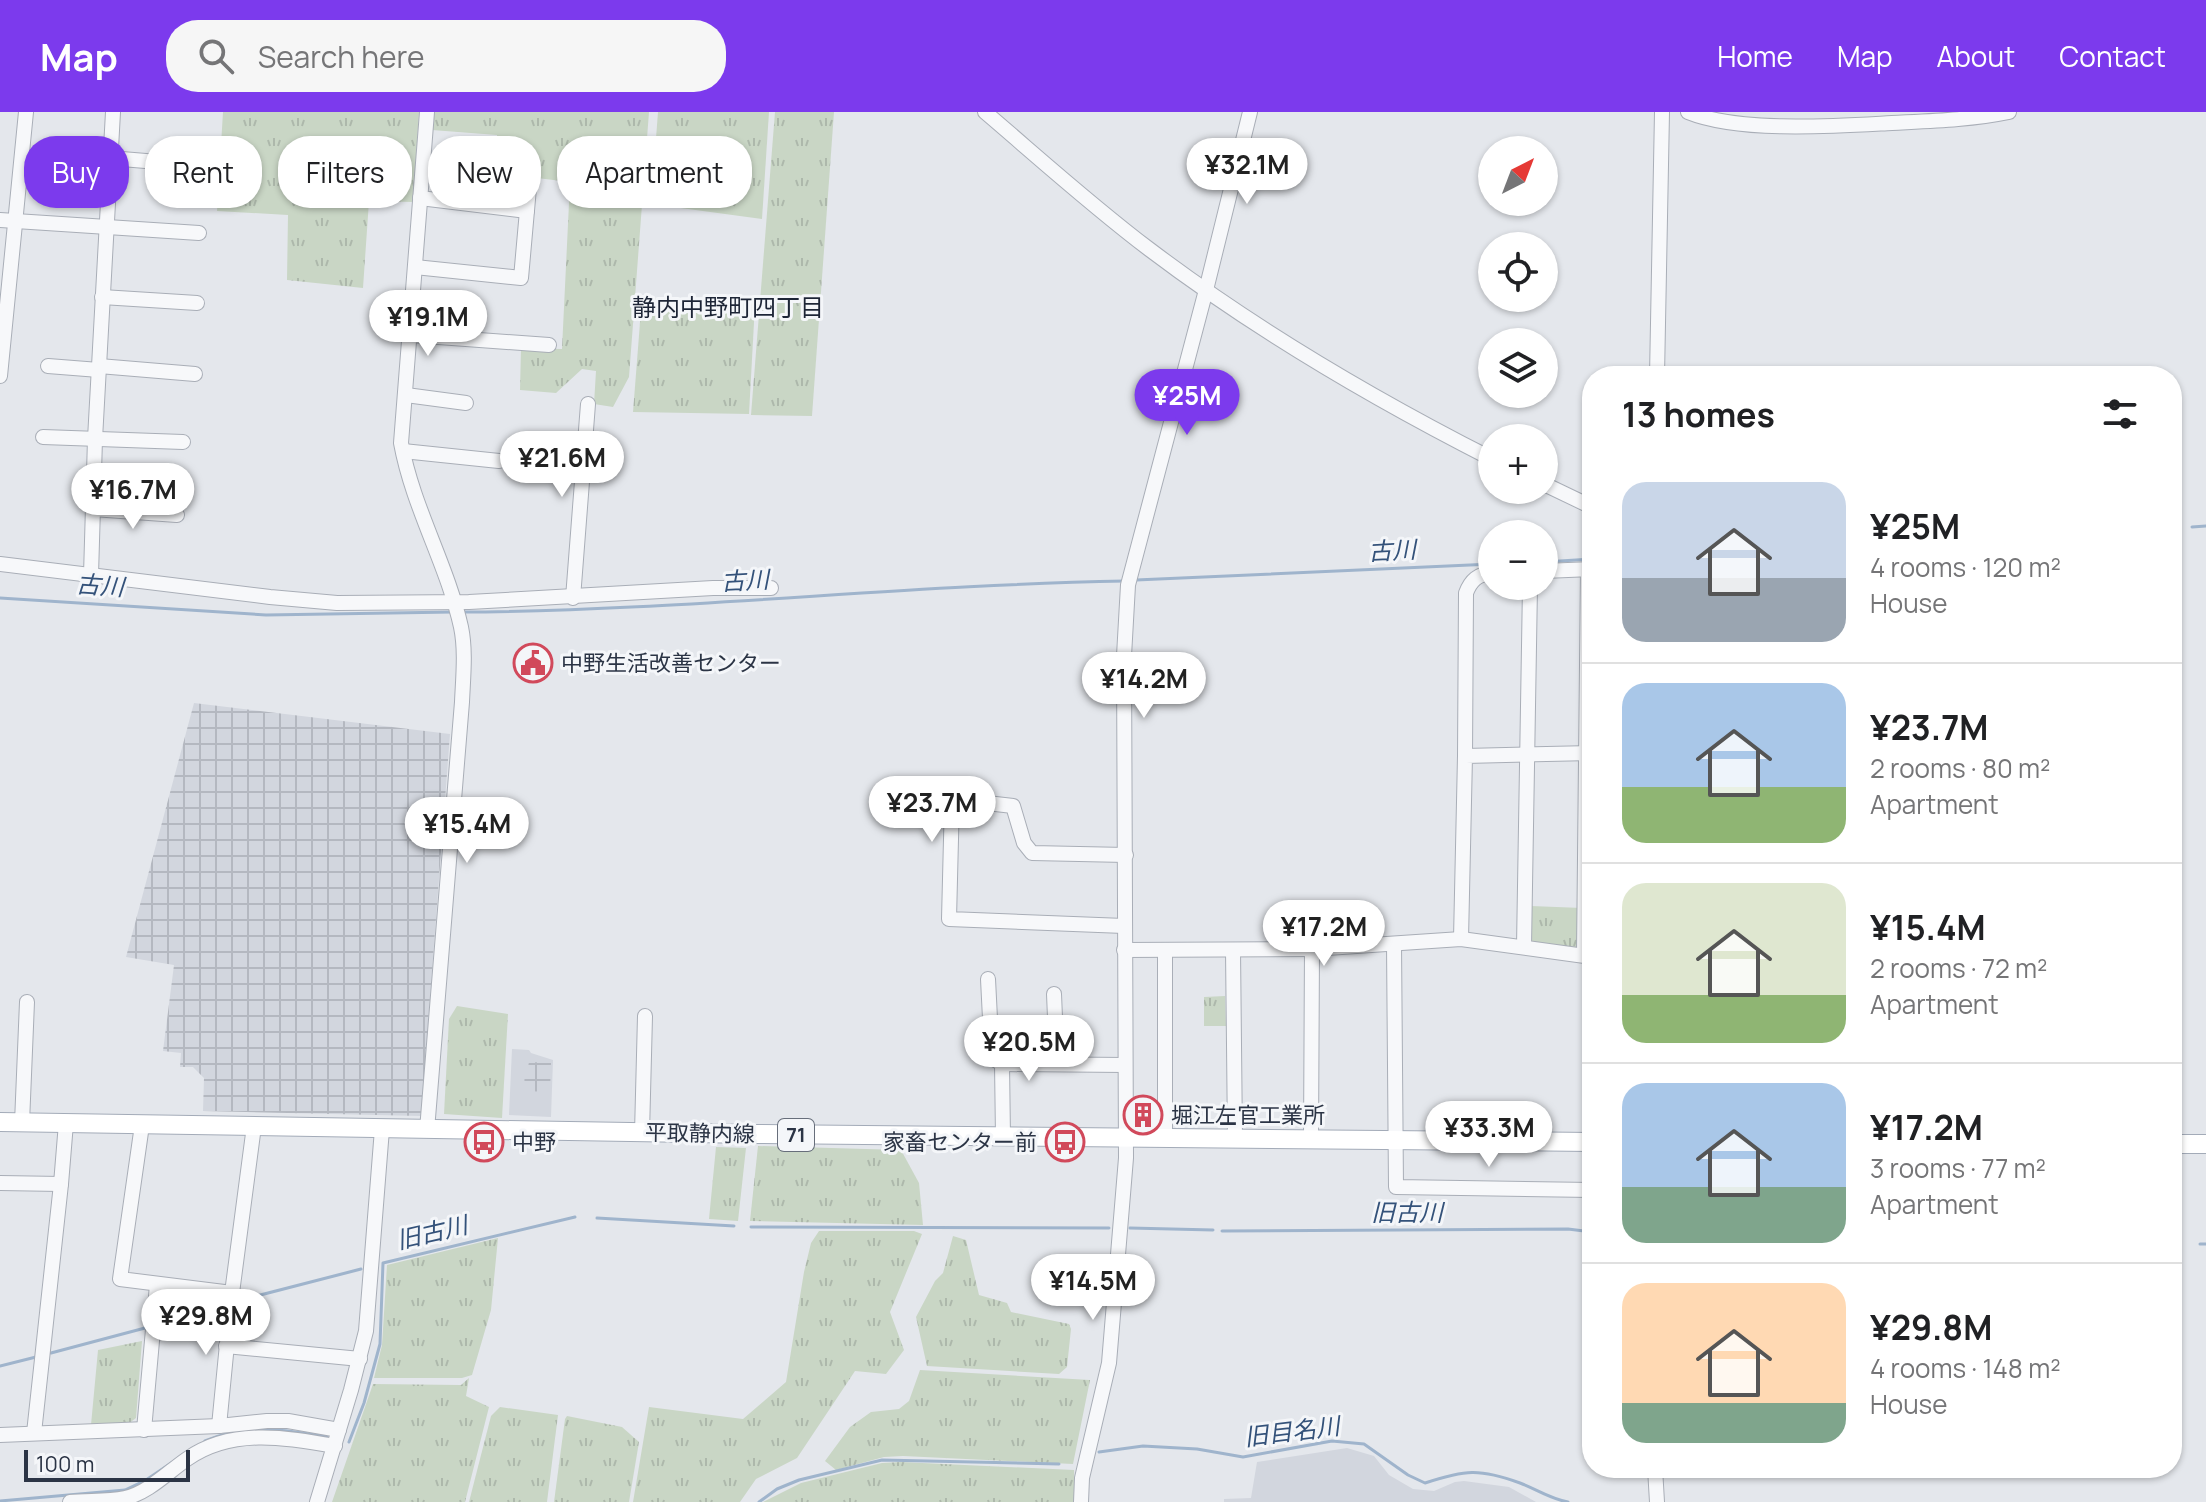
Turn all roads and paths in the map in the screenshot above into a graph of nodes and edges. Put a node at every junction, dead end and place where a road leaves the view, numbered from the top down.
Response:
1 (26, 112) edge
2 (113, 112) edge
3 (427, 112) edge
4 (985, 112) edge
5 (1250, 112) edge
6 (1662, 112) edge
7 (1688, 112) edge
8 (2009, 112) edge
9 (111, 136) edge
10 (420, 198) junction
11 (107, 208) edge
12 (527, 208) edge
13 (527, 211) junction
14 (0, 220) edge
15 (16, 220) junction
16 (106, 225) junction
17 (199, 233) dead end
18 (415, 267) junction
19 (1206, 290) junction
20 (102, 297) junction
21 (197, 303) dead end
22 (411, 335) junction
23 (549, 345) dead end
24 (48, 366) dead end
25 (1657, 366) edge
26 (99, 368) junction
27 (195, 374) dead end
28 (0, 376) edge
29 (406, 395) junction
30 (466, 403) dead end
31 (588, 404) dead end
32 (43, 437) dead end
33 (95, 439) junction
34 (183, 442) dead end
35 (403, 451) junction
36 (1478, 452) edge
37 (499, 461) dead end
38 (1558, 491) edge
39 (1582, 502) edge
40 (93, 509) junction
41 (177, 515) dead end
42 (0, 564) edge
43 (1582, 569) edge
44 (1558, 570) edge
45 (91, 575) junction
46 (1478, 576) edge
47 (771, 588) dead end
48 (573, 598) junction
49 (1530, 600) edge
50 (453, 601) junction
51 (1582, 753) edge
52 (1526, 755) junction
53 (1465, 756) junction
54 (1126, 855) junction
55 (1124, 926) junction
56 (1461, 939) junction
57 (1394, 944) junction
58 (1524, 946) junction
59 (1312, 949) junction
60 (1124, 950) junction
61 (1165, 950) junction
62 (1233, 950) junction
63 (1582, 955) edge
64 (988, 979) dead end
65 (1054, 994) dead end
66 (27, 1002) dead end
67 (645, 1016) dead end
68 (1002, 1064) junction
69 (1057, 1064) junction
70 (1125, 1065) junction
71 (0, 1122) edge
72 (22, 1123) junction
73 (66, 1123) junction
74 (142, 1125) junction
75 (254, 1126) junction
76 (382, 1129) junction
77 (427, 1130) junction
78 (642, 1133) junction
79 (1003, 1137) junction
80 (1126, 1138) junction
81 (1165, 1138) junction
82 (1235, 1139) junction
83 (1311, 1139) junction
84 (1395, 1140) junction
85 (1582, 1142) edge
86 (2182, 1144) edge
87 (2206, 1144) edge
88 (0, 1183) edge
89 (61, 1184) junction
90 (1582, 1190) edge
91 (157, 1285) junction
92 (232, 1293) junction
93 (226, 1346) junction
94 (360, 1359) junction
95 (219, 1426) junction
96 (144, 1430) junction
97 (339, 1430) junction
98 (34, 1433) junction
99 (0, 1435) edge
100 (335, 1446) junction
101 (1656, 1478) edge
102 (141, 1497) edge
103 (70, 1502) edge
104 (78, 1502) edge
105 (317, 1502) edge
106 (1081, 1502) edge
107 (1657, 1502) edge

1 - 15 street
2 - 9 street
3 - 10 street
4 - 19 street
5 - 19 street
6 - 25 street
7 - 8 street
10 - 13 street
10 - 18 street
11 - 16 street
12 - 13 street
13 - 18 street
14 - 15 street
15 - 16 street
15 - 28 street
16 - 17 street
16 - 20 street
18 - 22 street
19 - 36 street
19 - 54 street
20 - 21 street
20 - 26 street
22 - 23 street
22 - 29 street
24 - 26 street
26 - 27 street
26 - 33 street
29 - 30 street
29 - 35 street
31 - 48 street
32 - 33 street
33 - 34 street
33 - 40 street
35 - 37 street
35 - 50 street
38 - 39 street
40 - 41 street
40 - 45 street
42 - 45 street
43 - 44 street
45 - 50 street
46 - 53 street
47 - 48 street
48 - 50 street
49 - 52 street
50 - 77 street
51 - 52 street
52 - 53 street
52 - 58 street
53 - 56 street
54 - 55 street
54 - 55 street
55 - 60 street
56 - 57 street
56 - 58 street
57 - 59 street
57 - 84 street
58 - 63 street
59 - 62 street
59 - 83 street
60 - 61 street
60 - 70 street
61 - 62 street
61 - 81 street
62 - 82 street
64 - 68 street
65 - 69 street
66 - 72 street
67 - 78 street
68 - 69 street
68 - 79 street
69 - 70 street
70 - 80 street
71 - 72 main road, 平取静内線 / 71
72 - 73 main road, 平取静内線 / 71
73 - 74 main road, 平取静内線 / 71
73 - 89 street
74 - 75 main road, 平取静内線 / 71
74 - 91 street
75 - 76 main road, 平取静内線 / 71
75 - 92 street
76 - 77 main road, 平取静内線 / 71
76 - 94 street
77 - 78 main road, 平取静内線 / 71
78 - 79 main road, 平取静内線 / 71
79 - 80 main road, 平取静内線 / 71
80 - 81 main road, 平取静内線 / 71
80 - 106 street
81 - 82 main road, 平取静内線 / 71
82 - 83 main road, 平取静内線 / 71
83 - 84 main road, 平取静内線 / 71
84 - 85 main road, 平取静内線 / 71
84 - 90 street
86 - 87 main road
88 - 89 street
89 - 98 street
91 - 92 street
91 - 96 street
92 - 93 street
93 - 94 street
93 - 95 street
94 - 97 street
95 - 96 street
95 - 97 street
96 - 98 street
97 - 100 street
98 - 99 street
100 - 102 street
100 - 105 street
101 - 107 street
102 - 104 street
103 - 104 street

